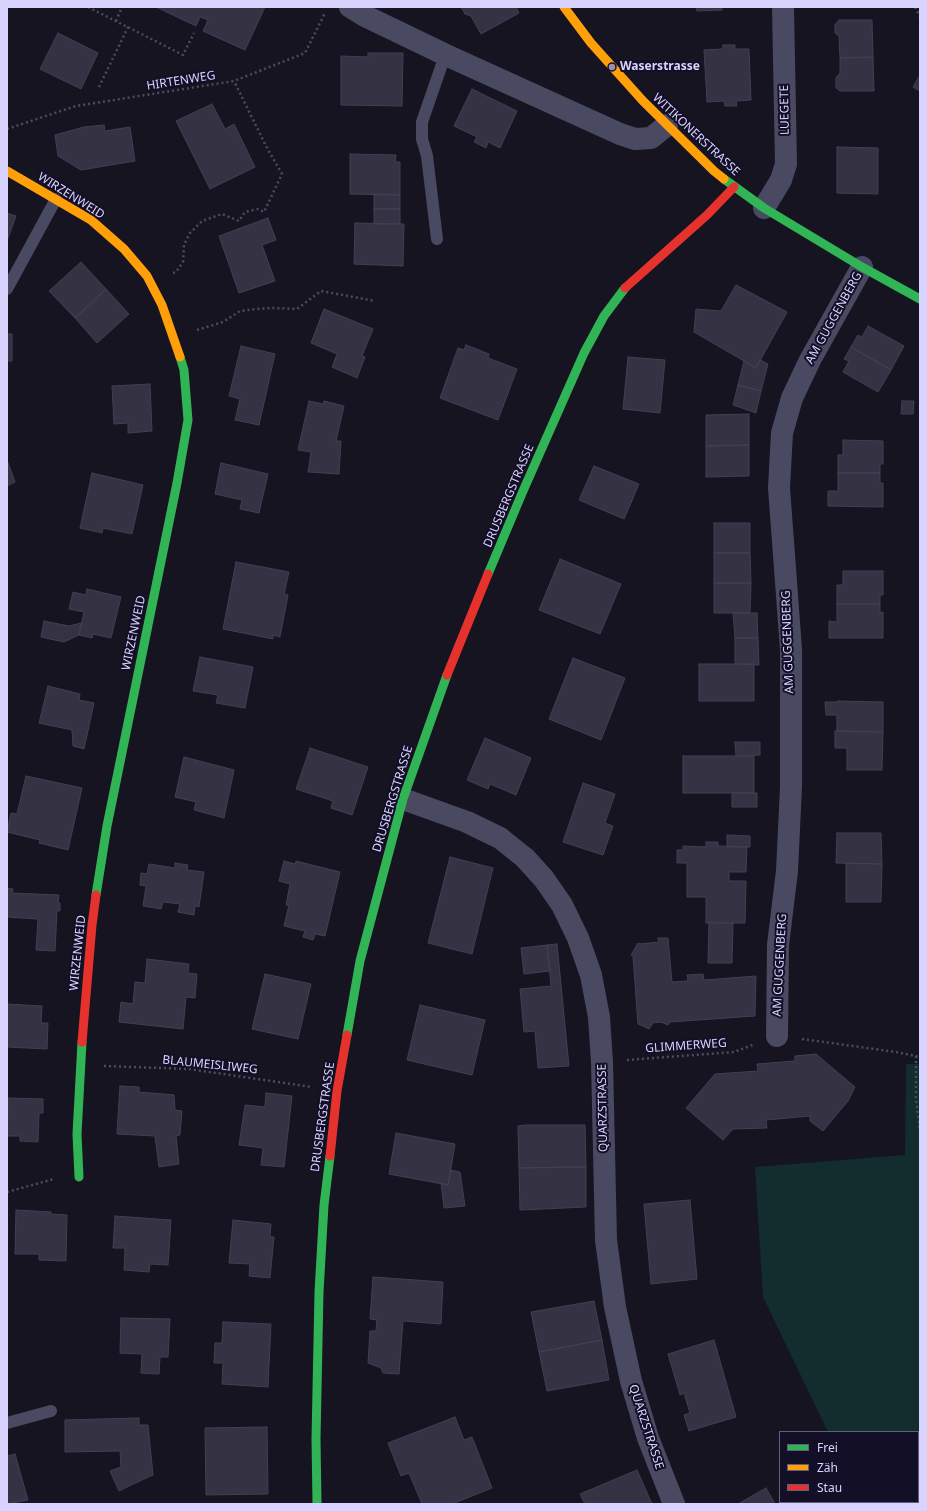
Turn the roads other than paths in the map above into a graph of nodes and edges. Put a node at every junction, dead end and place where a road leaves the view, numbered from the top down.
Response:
1 (350, 7) edge
2 (564, 7) edge
3 (784, 7) edge
4 (446, 55) junction
5 (667, 125) junction
6 (7, 171) edge
7 (734, 187) junction
8 (56, 199) junction
9 (764, 208) junction
10 (437, 239) dead end
11 (862, 267) junction
12 (7, 289) edge
13 (920, 298) edge
14 (403, 799) junction
15 (777, 1036) dead end
16 (79, 1177) road end
17 (51, 1411) dead end
18 (7, 1424) edge
19 (318, 1504) edge
20 (674, 1504) edge

1 - 4 street
2 - 5 street, WITIKONERSTRASSE
3 - 9 street, LUEGETE
4 - 5 street
4 - 10 lane
5 - 7 street, WITIKONERSTRASSE
6 - 8 street, WIRZENWEID
7 - 9 street, WITIKONERSTRASSE
7 - 14 street, DRUSBERGSTRASSE
8 - 12 lane
8 - 16 street, WIRZENWEID
9 - 11 street, WITIKONERSTRASSE
11 - 13 street, WITIKONERSTRASSE
11 - 15 street, AM GUGGENBERG
14 - 19 street, DRUSBERGSTRASSE
14 - 20 street, QUARZSTRASSE
17 - 18 lane

